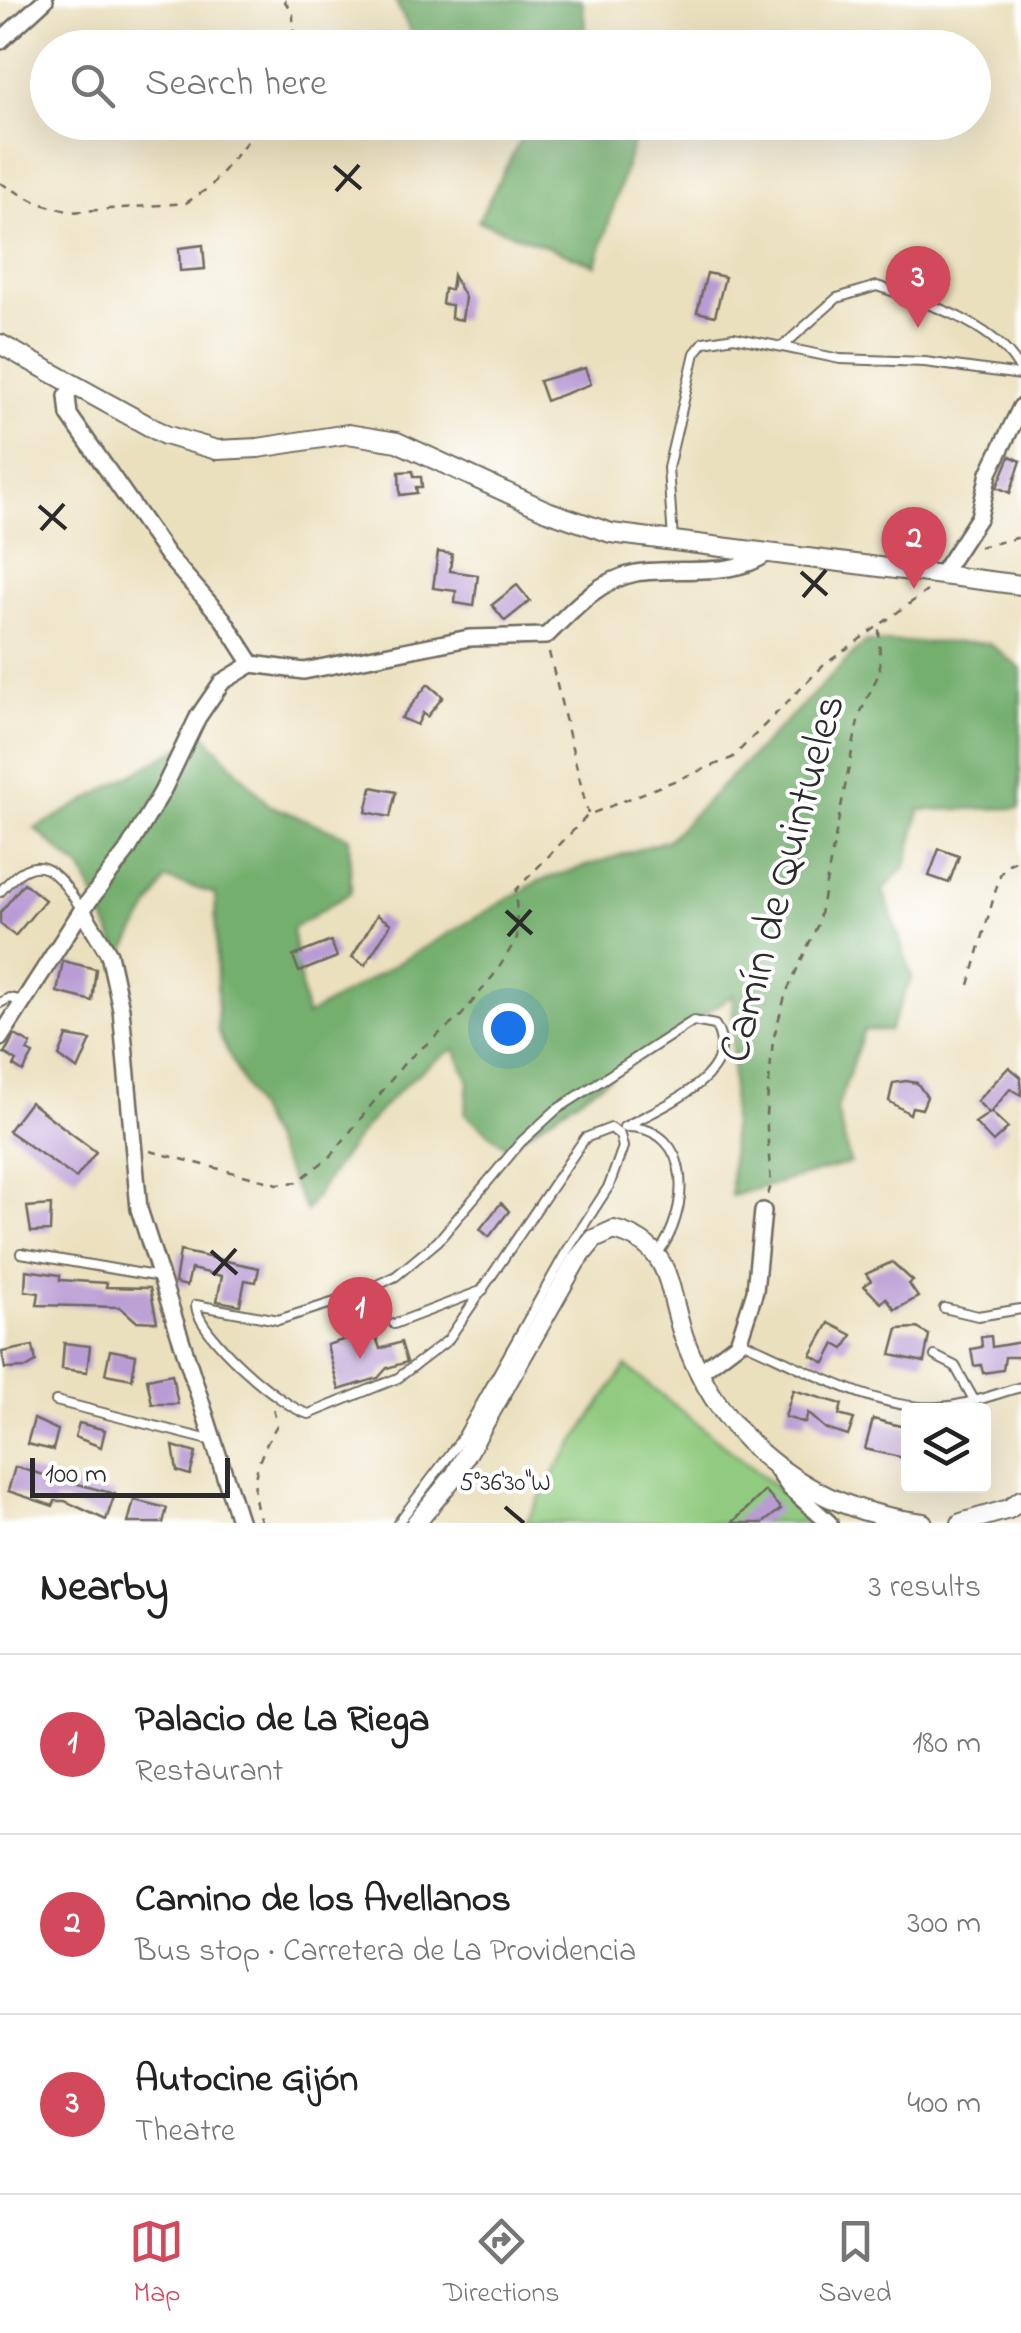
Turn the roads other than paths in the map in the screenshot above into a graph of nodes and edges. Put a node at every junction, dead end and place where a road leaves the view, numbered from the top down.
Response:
1 (45, 0) edge
2 (0, 41) edge
3 (0, 344) edge
4 (784, 345) junction
5 (1021, 373) edge
6 (74, 384) junction
7 (1021, 407) edge
8 (673, 542) junction
9 (766, 553) junction
10 (941, 574) junction
11 (1021, 585) edge
12 (252, 664) junction
13 (0, 892) edge
14 (82, 910) junction
15 (24, 1001) junction
16 (0, 1003) edge
17 (0, 1038) edge
18 (620, 1129) junction
19 (763, 1211) road end
20 (21, 1252) dead end
21 (658, 1254) junction
22 (160, 1277) junction
23 (483, 1290) junction
24 (944, 1308) dead end
25 (1021, 1309) edge
26 (394, 1324) dead end
27 (739, 1341) junction
28 (935, 1356) dead end
29 (702, 1371) junction
30 (1021, 1387) edge
31 (974, 1400) junction
32 (56, 1401) dead end
33 (213, 1441) junction
34 (776, 1468) junction
35 (1021, 1500) edge
36 (240, 1523) edge
37 (398, 1523) edge
38 (416, 1523) edge
39 (830, 1523) edge
40 (923, 1523) edge
41 (961, 1523) edge

1 - 2 street
3 - 6 street
4 - 5 lane
4 - 5 lane
4 - 8 lane
6 - 8 street
6 - 12 street
7 - 10 street
8 - 9 street
9 - 10 street
9 - 12 street
10 - 11 street
12 - 14 street
13 - 14 lane
14 - 15 street
14 - 22 street
15 - 16 lane
15 - 17 street
18 - 21 lane
18 - 23 lane
18 - 23 lane
18 - 37 lane
19 - 27 street
20 - 22 lane
21 - 29 street
21 - 38 street
22 - 33 street
23 - 26 lane
24 - 25 lane
27 - 29 street
27 - 31 lane
28 - 31 lane
29 - 34 street
30 - 31 lane
32 - 33 lane
33 - 36 street
34 - 39 street
34 - 40 street
35 - 41 street

